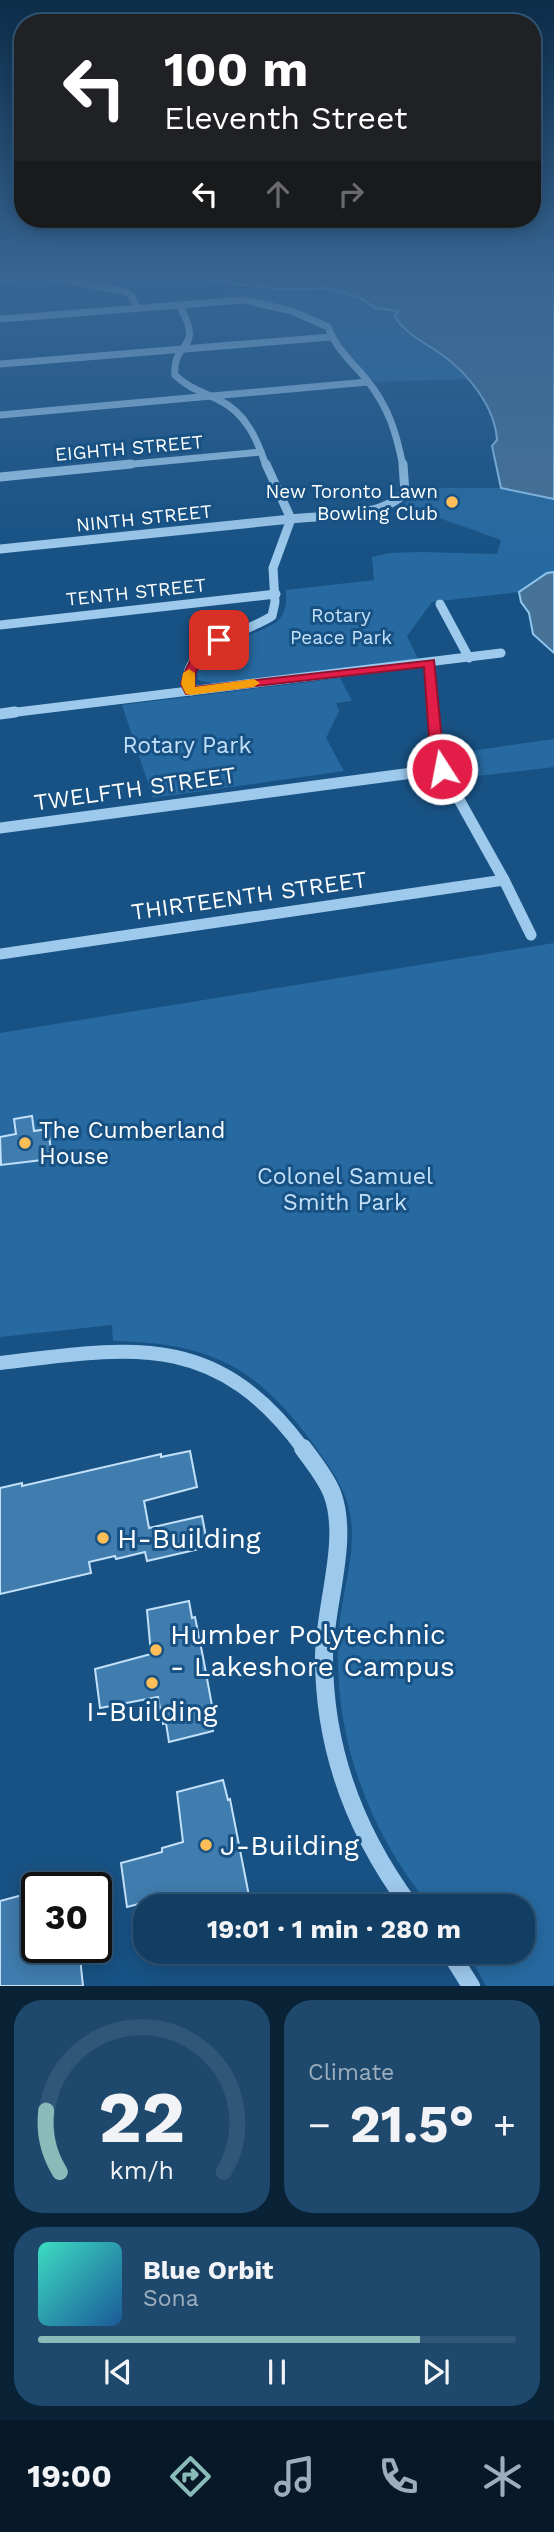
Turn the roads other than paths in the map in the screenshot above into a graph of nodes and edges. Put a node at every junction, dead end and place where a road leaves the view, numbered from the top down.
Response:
1 (174, 367) edge
2 (354, 367) edge
3 (368, 382) junction
4 (215, 396) junction
5 (0, 415) edge
6 (261, 452) junction
7 (0, 477) edge
8 (291, 519) junction
9 (0, 549) edge
10 (276, 594) junction
11 (440, 604) dead end
12 (0, 625) edge
13 (501, 653) dead end
14 (469, 658) junction
15 (429, 662) junction
16 (191, 691) junction
17 (0, 714) edge
18 (442, 769) junction
19 (0, 828) edge
20 (505, 880) junction
21 (531, 935) dead end
22 (0, 954) edge
23 (0, 1363) edge
24 (402, 1894) edge
25 (457, 1964) edge
26 (471, 1986) edge

1 - 4 street
2 - 3 street
3 - 4 street
3 - 8 street, NINTH STREET
4 - 5 street
4 - 6 street
6 - 7 street, EIGHTH STREET
6 - 8 street
8 - 9 street, NINTH STREET
8 - 10 street
10 - 12 street, TENTH STREET
10 - 16 street
11 - 14 street
13 - 14 street
14 - 15 street
15 - 16 street
15 - 18 street
16 - 17 street
18 - 19 street, TWELFTH STREET
18 - 20 street
20 - 21 street
20 - 22 street, THIRTEENTH STREET
23 - 24 street
25 - 26 street

